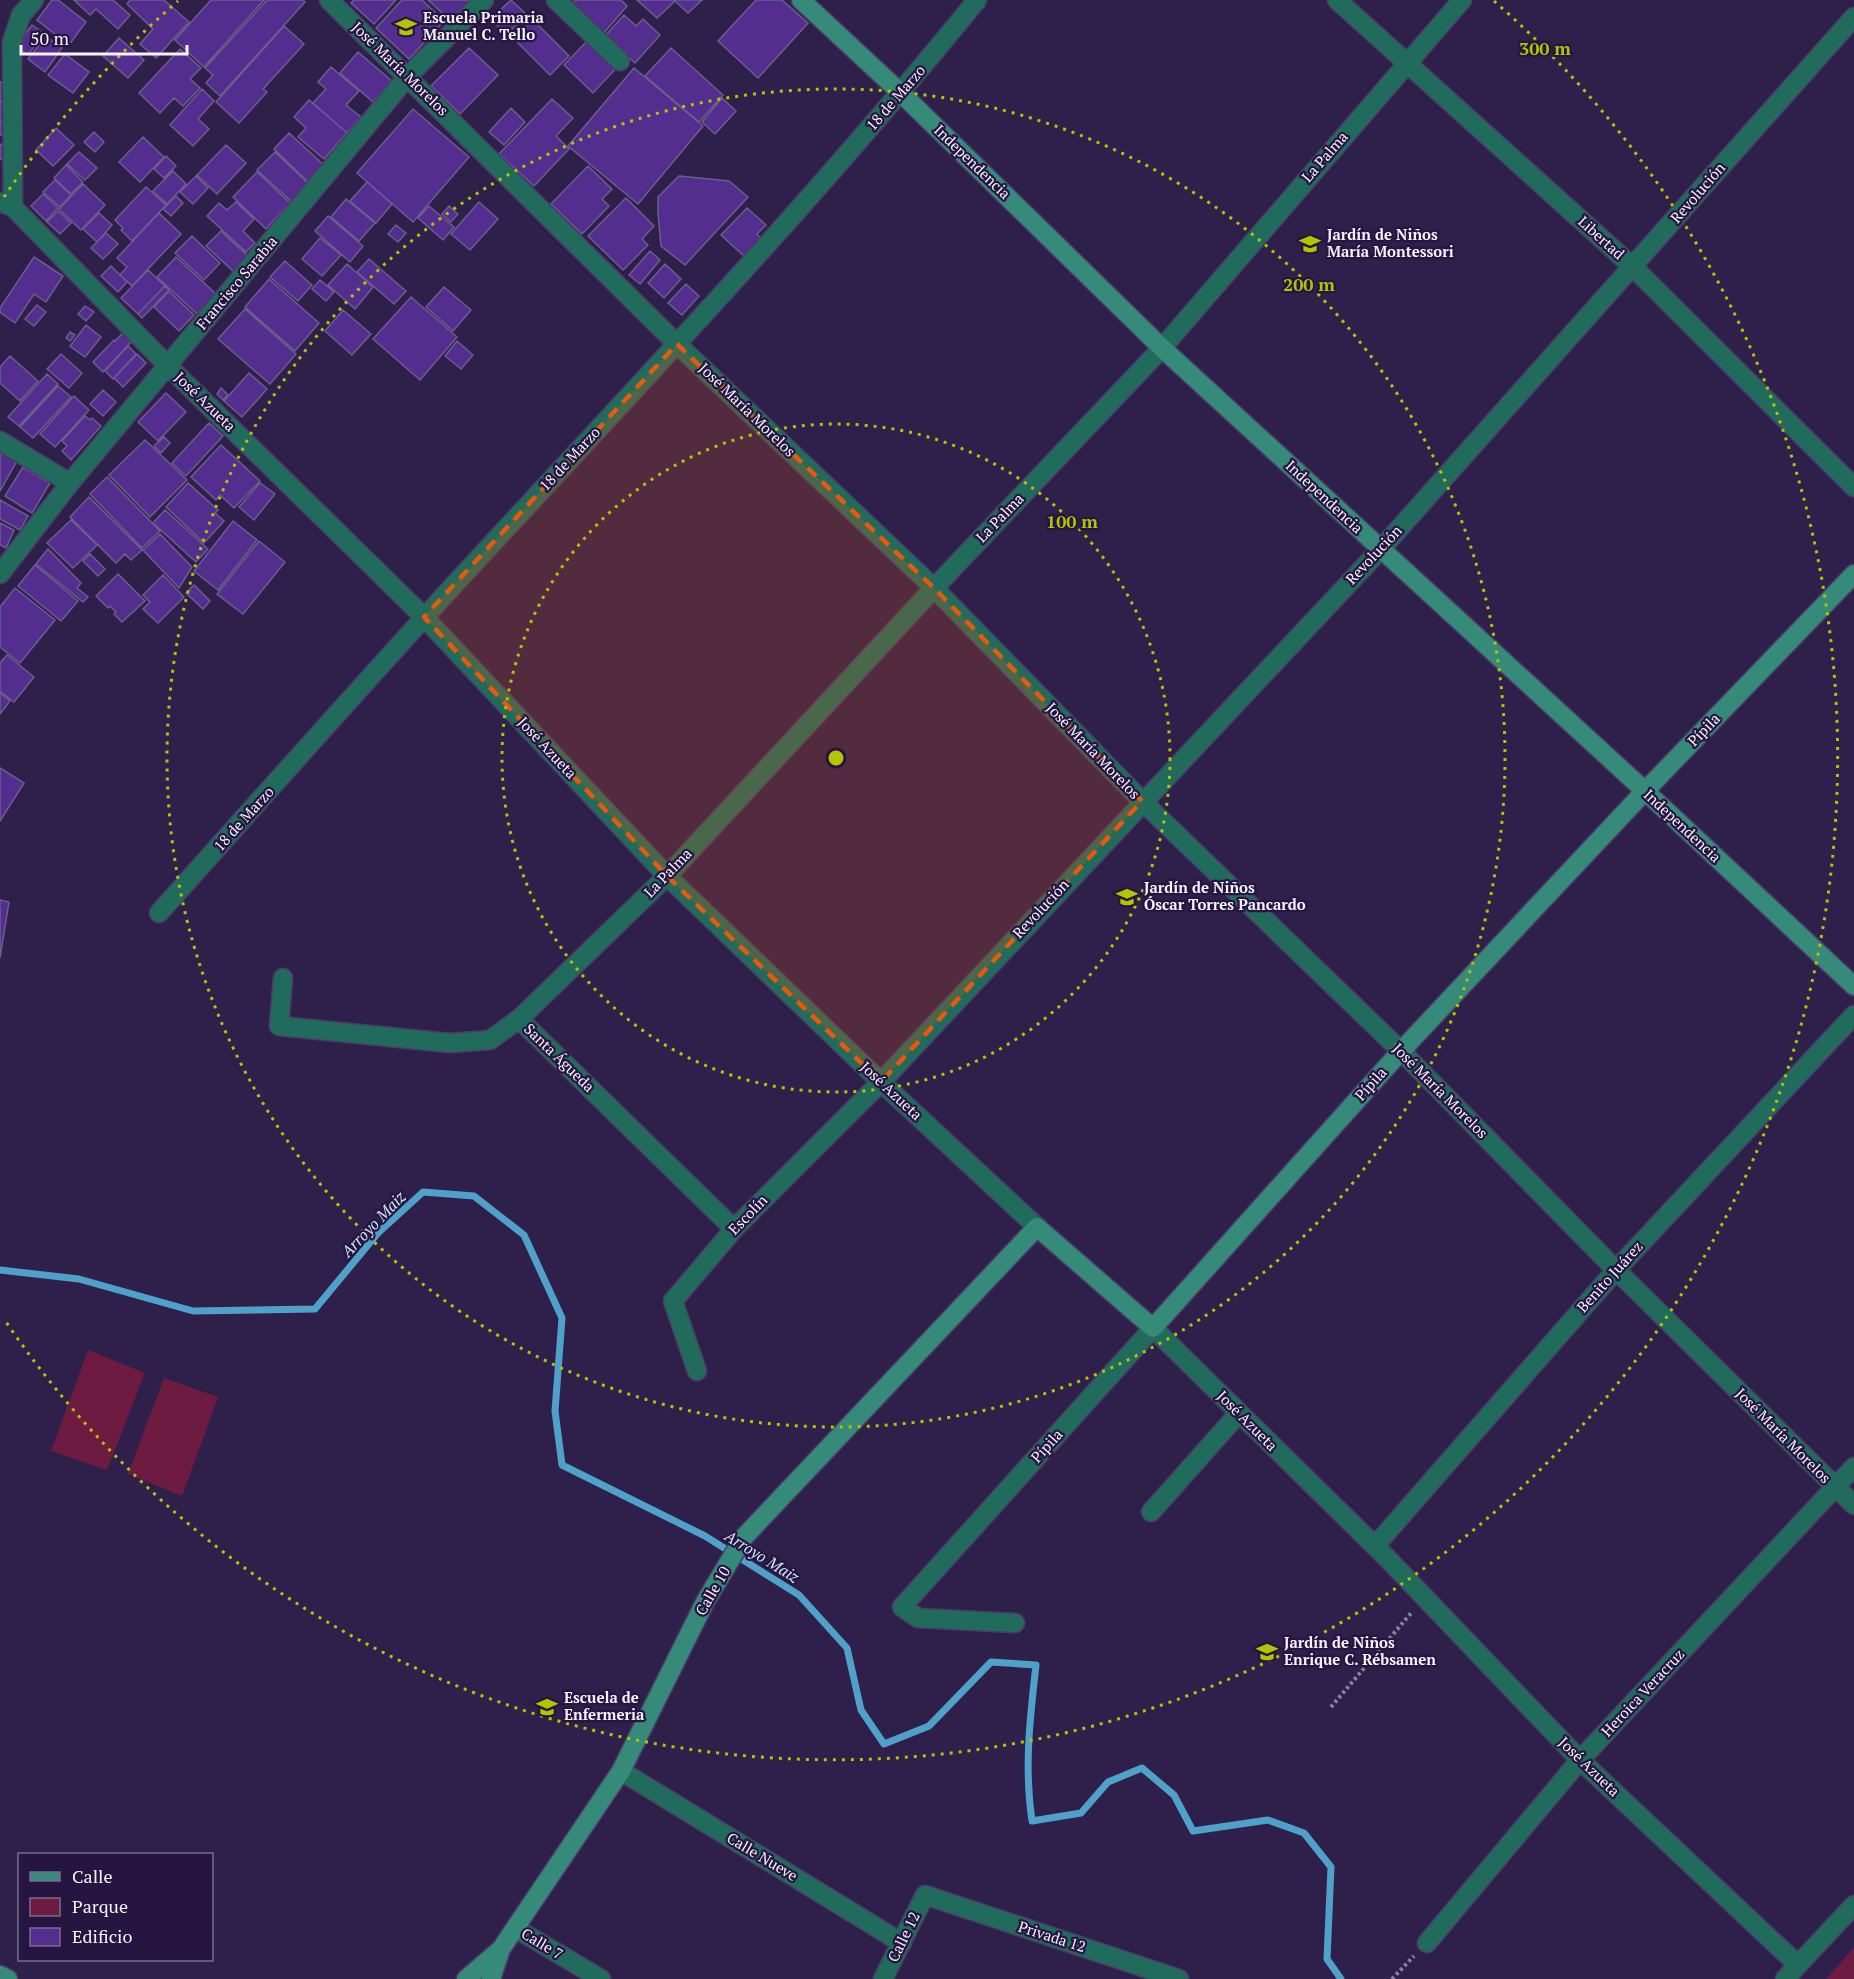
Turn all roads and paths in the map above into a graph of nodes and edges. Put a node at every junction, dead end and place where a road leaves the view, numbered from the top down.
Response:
1 (34, 0) edge
2 (329, 0) edge
3 (484, 0) edge
4 (556, 0) edge
5 (801, 0) edge
6 (977, 0) edge
7 (1337, 0) edge
8 (1462, 0) edge
9 (1854, 17) edge
10 (620, 61) dead end
11 (1407, 62) junction
12 (408, 76) junction
13 (901, 93) junction
14 (7, 204) edge
15 (1633, 267) junction
16 (677, 344) junction
17 (1162, 348) junction
18 (168, 366) junction
19 (0, 441) edge
20 (70, 483) junction
21 (1854, 487) edge
22 (1381, 549) junction
23 (0, 574) edge
24 (1854, 574) edge
25 (933, 588) junction
26 (424, 617) junction
27 (1645, 791) junction
28 (1142, 801) junction
29 (667, 876) junction
30 (159, 913) dead end
31 (283, 978) dead end
32 (1854, 986) edge
33 (1854, 1015) edge
34 (519, 1019) junction
35 (1401, 1051) junction
36 (880, 1082) junction
37 (1037, 1227) junction
38 (734, 1229) junction
39 (1616, 1270) junction
40 (1153, 1329) junction
41 (697, 1371) dead end
42 (1239, 1413) junction
43 (1854, 1467) edge
44 (1835, 1487) junction
45 (1854, 1505) edge
46 (1151, 1512) dead end
47 (1375, 1546) junction
48 (1425, 1597) junction
49 (1015, 1623) dead end
50 (1331, 1707) dead end
51 (1580, 1760) junction
52 (621, 1771) junction
53 (925, 1895) joint
54 (1854, 1905) edge
55 (515, 1928) junction
56 (902, 1943) junction
57 (1427, 1943) joint
58 (501, 1949) junction
59 (1798, 1965) junction
60 (0, 1975) edge
61 (9, 1979) edge
62 (466, 1979) edge
63 (491, 1979) edge
64 (601, 1979) edge
65 (883, 1979) edge
66 (1179, 1979) edge
67 (1392, 1979) edge
68 (1785, 1979) edge

1 - 14 street
2 - 12 street, José María Morelos
3 - 12 street, Francisco Sarabia
4 - 10 street
5 - 13 main road, Independencia
6 - 13 street, 18 de Marzo
7 - 11 street, Libertad
8 - 11 street, La Palma
9 - 15 street, Revolución
11 - 15 street, Libertad
11 - 17 street, La Palma
12 - 16 street, José María Morelos
12 - 18 street, Francisco Sarabia
13 - 16 street, 18 de Marzo
13 - 17 main road, Independencia
14 - 18 street, José Azueta
15 - 21 street, Libertad
15 - 22 street, Revolución
16 - 25 street, José María Morelos
16 - 26 street, 18 de Marzo
17 - 22 main road, Independencia
17 - 25 street, La Palma
18 - 20 street, Francisco Sarabia
18 - 26 street, José Azueta
19 - 20 street
20 - 23 street, Francisco Sarabia
22 - 27 main road, Independencia
22 - 28 street, Revolución
24 - 27 main road, Pípila
25 - 28 street, José María Morelos
25 - 29 street, La Palma
26 - 29 street, José Azueta
26 - 30 street, 18 de Marzo
27 - 32 main road, Independencia
27 - 35 main road, Pípila
28 - 35 street, José María Morelos
28 - 36 street, Revolución
29 - 34 street, La Palma
29 - 36 street, José Azueta
31 - 34 street, Santa Águeda
33 - 39 street, Benito Juárez
34 - 38 street, Santa Águeda
35 - 39 street, José María Morelos
35 - 40 main road, Pípila
36 - 37 street, José Azueta
36 - 38 street, Escolín
37 - 40 main road, José Azueta
37 - 52 main road, Calle 10
38 - 41 street, Escolín
39 - 44 street, José María Morelos
39 - 47 street, Benito Juárez
40 - 42 street, José Azueta
40 - 49 street, Pípila
42 - 46 street
42 - 47 street, José Azueta
43 - 44 street, Heroica Veracruz
44 - 45 street, José María Morelos
44 - 51 street, Heroica Veracruz
47 - 48 street, José Azueta
48 - 50 path
48 - 51 street, José Azueta
51 - 57 street, Heroica Veracruz
51 - 59 street, José Azueta
52 - 55 main road, Calle 10
52 - 56 street, Calle Nueve
53 - 56 street, Calle 12
53 - 66 street, Privada 12
54 - 59 street
55 - 58 main road, Calle 10
55 - 64 street, Calle 7
56 - 65 street, Calle 12
57 - 67 path
58 - 62 main road, Calle 10
58 - 63 main road, Calle 10
59 - 68 street
60 - 61 main road

